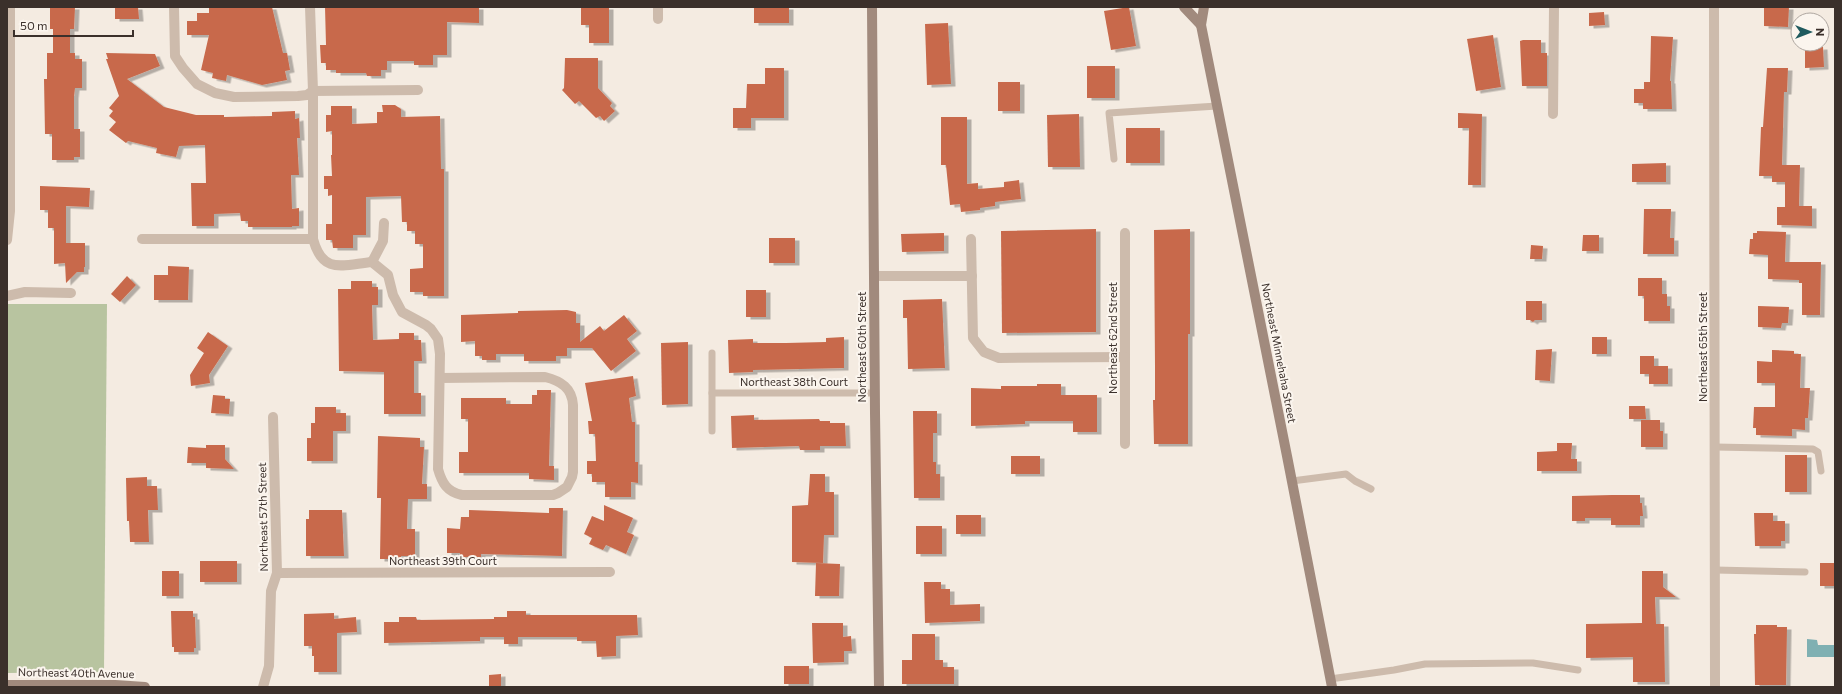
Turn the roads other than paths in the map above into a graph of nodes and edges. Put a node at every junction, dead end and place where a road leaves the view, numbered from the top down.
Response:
1 (10, 7) edge
2 (174, 7) edge
3 (310, 7) edge
4 (658, 7) edge
5 (872, 7) edge
6 (1184, 7) edge
7 (1204, 7) edge
8 (1554, 7) edge
9 (1714, 7) edge
10 (658, 19) dead end
11 (1200, 24) junction
12 (418, 90) dead end
13 (313, 91) junction
14 (1217, 106) junction
15 (1553, 114) dead end
16 (1114, 159) dead end
17 (384, 223) dead end
18 (1125, 233) dead end
19 (142, 239) dead end
20 (313, 239) junction
21 (972, 239) dead end
22 (7, 240) edge
23 (372, 262) junction
24 (874, 276) junction
25 (972, 276) junction
26 (71, 293) dead end
27 (7, 296) edge
28 (712, 353) dead end
29 (1125, 357) junction
30 (440, 378) junction
31 (712, 393) junction
32 (875, 393) junction
33 (273, 417) dead end
34 (712, 431) dead end
35 (1126, 444) dead end
36 (1715, 447) junction
37 (1821, 471) dead end
38 (1292, 481) junction
39 (1371, 488) dead end
40 (1715, 570) junction
41 (610, 572) dead end
42 (1805, 572) dead end
43 (278, 573) junction
44 (1578, 670) dead end
45 (1331, 683) edge
46 (7, 685) edge
47 (145, 687) edge
48 (263, 687) edge
49 (879, 687) edge
50 (1715, 687) edge

1 - 22 street
2 - 13 street
3 - 13 street
4 - 10 street
5 - 24 street, Northeast 60th Street
6 - 11 street
7 - 11 street, Northeast Minnehaha Street
8 - 15 street
9 - 36 street, Northeast 65th Street
11 - 14 street, Northeast Minnehaha Street
12 - 13 street
13 - 20 street
14 - 16 lane
14 - 38 street, Northeast Minnehaha Street
17 - 23 street
18 - 29 street, Northeast 62nd Street
19 - 20 street
20 - 23 street
21 - 25 street
23 - 30 street
24 - 25 street
24 - 32 street, Northeast 60th Street
25 - 29 street
26 - 27 street
28 - 31 lane
29 - 35 street, Northeast 62nd Street
30 - 30 street
31 - 32 lane, Northeast 38th Court
31 - 34 lane
32 - 49 street, Northeast 60th Street
33 - 43 street, Northeast 57th Street
36 - 37 lane
36 - 40 street, Northeast 65th Street
38 - 39 lane
38 - 45 street, Northeast Minnehaha Street
40 - 42 lane
40 - 50 street, Northeast 65th Street
41 - 43 street, Northeast 39th Court
43 - 48 street, Northeast 57th Street
44 - 45 lane
46 - 47 street, Northeast 40th Avenue

